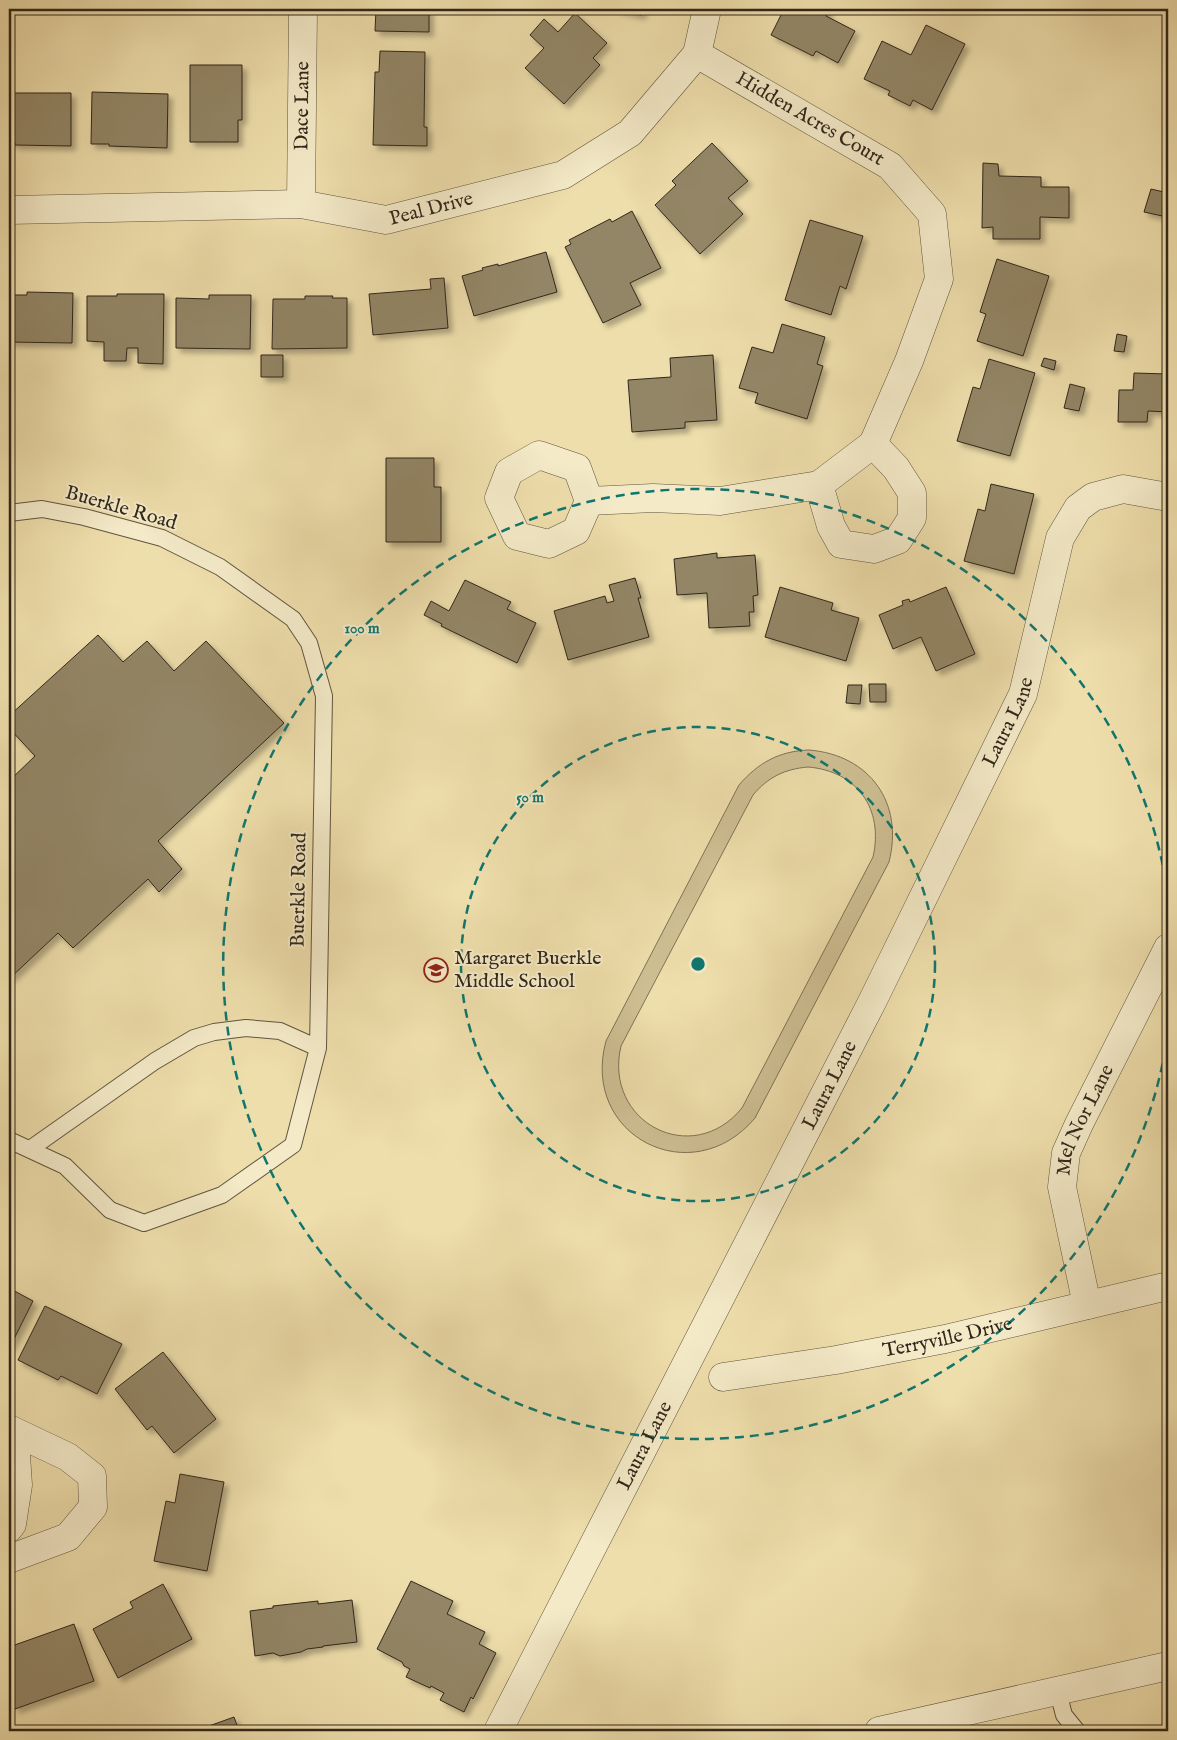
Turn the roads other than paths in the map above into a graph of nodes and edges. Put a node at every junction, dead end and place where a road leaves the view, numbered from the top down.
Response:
1 (303, 9) edge
2 (707, 9) edge
3 (697, 54) junction
4 (301, 204) junction
5 (9, 210) edge
6 (873, 444) junction
7 (819, 485) junction
8 (1168, 497) edge
9 (589, 501) dead end
10 (9, 513) edge
11 (1168, 948) edge
12 (318, 1048) junction
13 (9, 1140) edge
14 (30, 1149) junction
15 (1168, 1286) edge
16 (1087, 1305) junction
17 (724, 1377) dead end
18 (9, 1429) edge
19 (12, 1450) edge
20 (9, 1528) edge
21 (9, 1559) edge
22 (1168, 1666) edge
23 (1058, 1692) junction
24 (498, 1731) edge
25 (879, 1731) edge
26 (1077, 1731) edge

1 - 4 street, Dace Lane
2 - 3 street, Peal Drive
3 - 4 street, Peal Drive
3 - 6 street, Hidden Acres Court
4 - 5 street, Peal Drive
6 - 7 street, Hidden Acres Court
6 - 7 street
7 - 9 street, Hidden Acres Court
8 - 24 street, Laura Lane
10 - 12 lane, Buerkle Road
11 - 16 street, Mel Nor Lane
12 - 14 lane
12 - 14 lane, Buerkle Road
13 - 14 lane, Buerkle Road
15 - 16 street, Terryville Drive
16 - 17 street, Terryville Drive
18 - 21 street
19 - 20 street
22 - 23 street
23 - 25 street
23 - 26 lane

